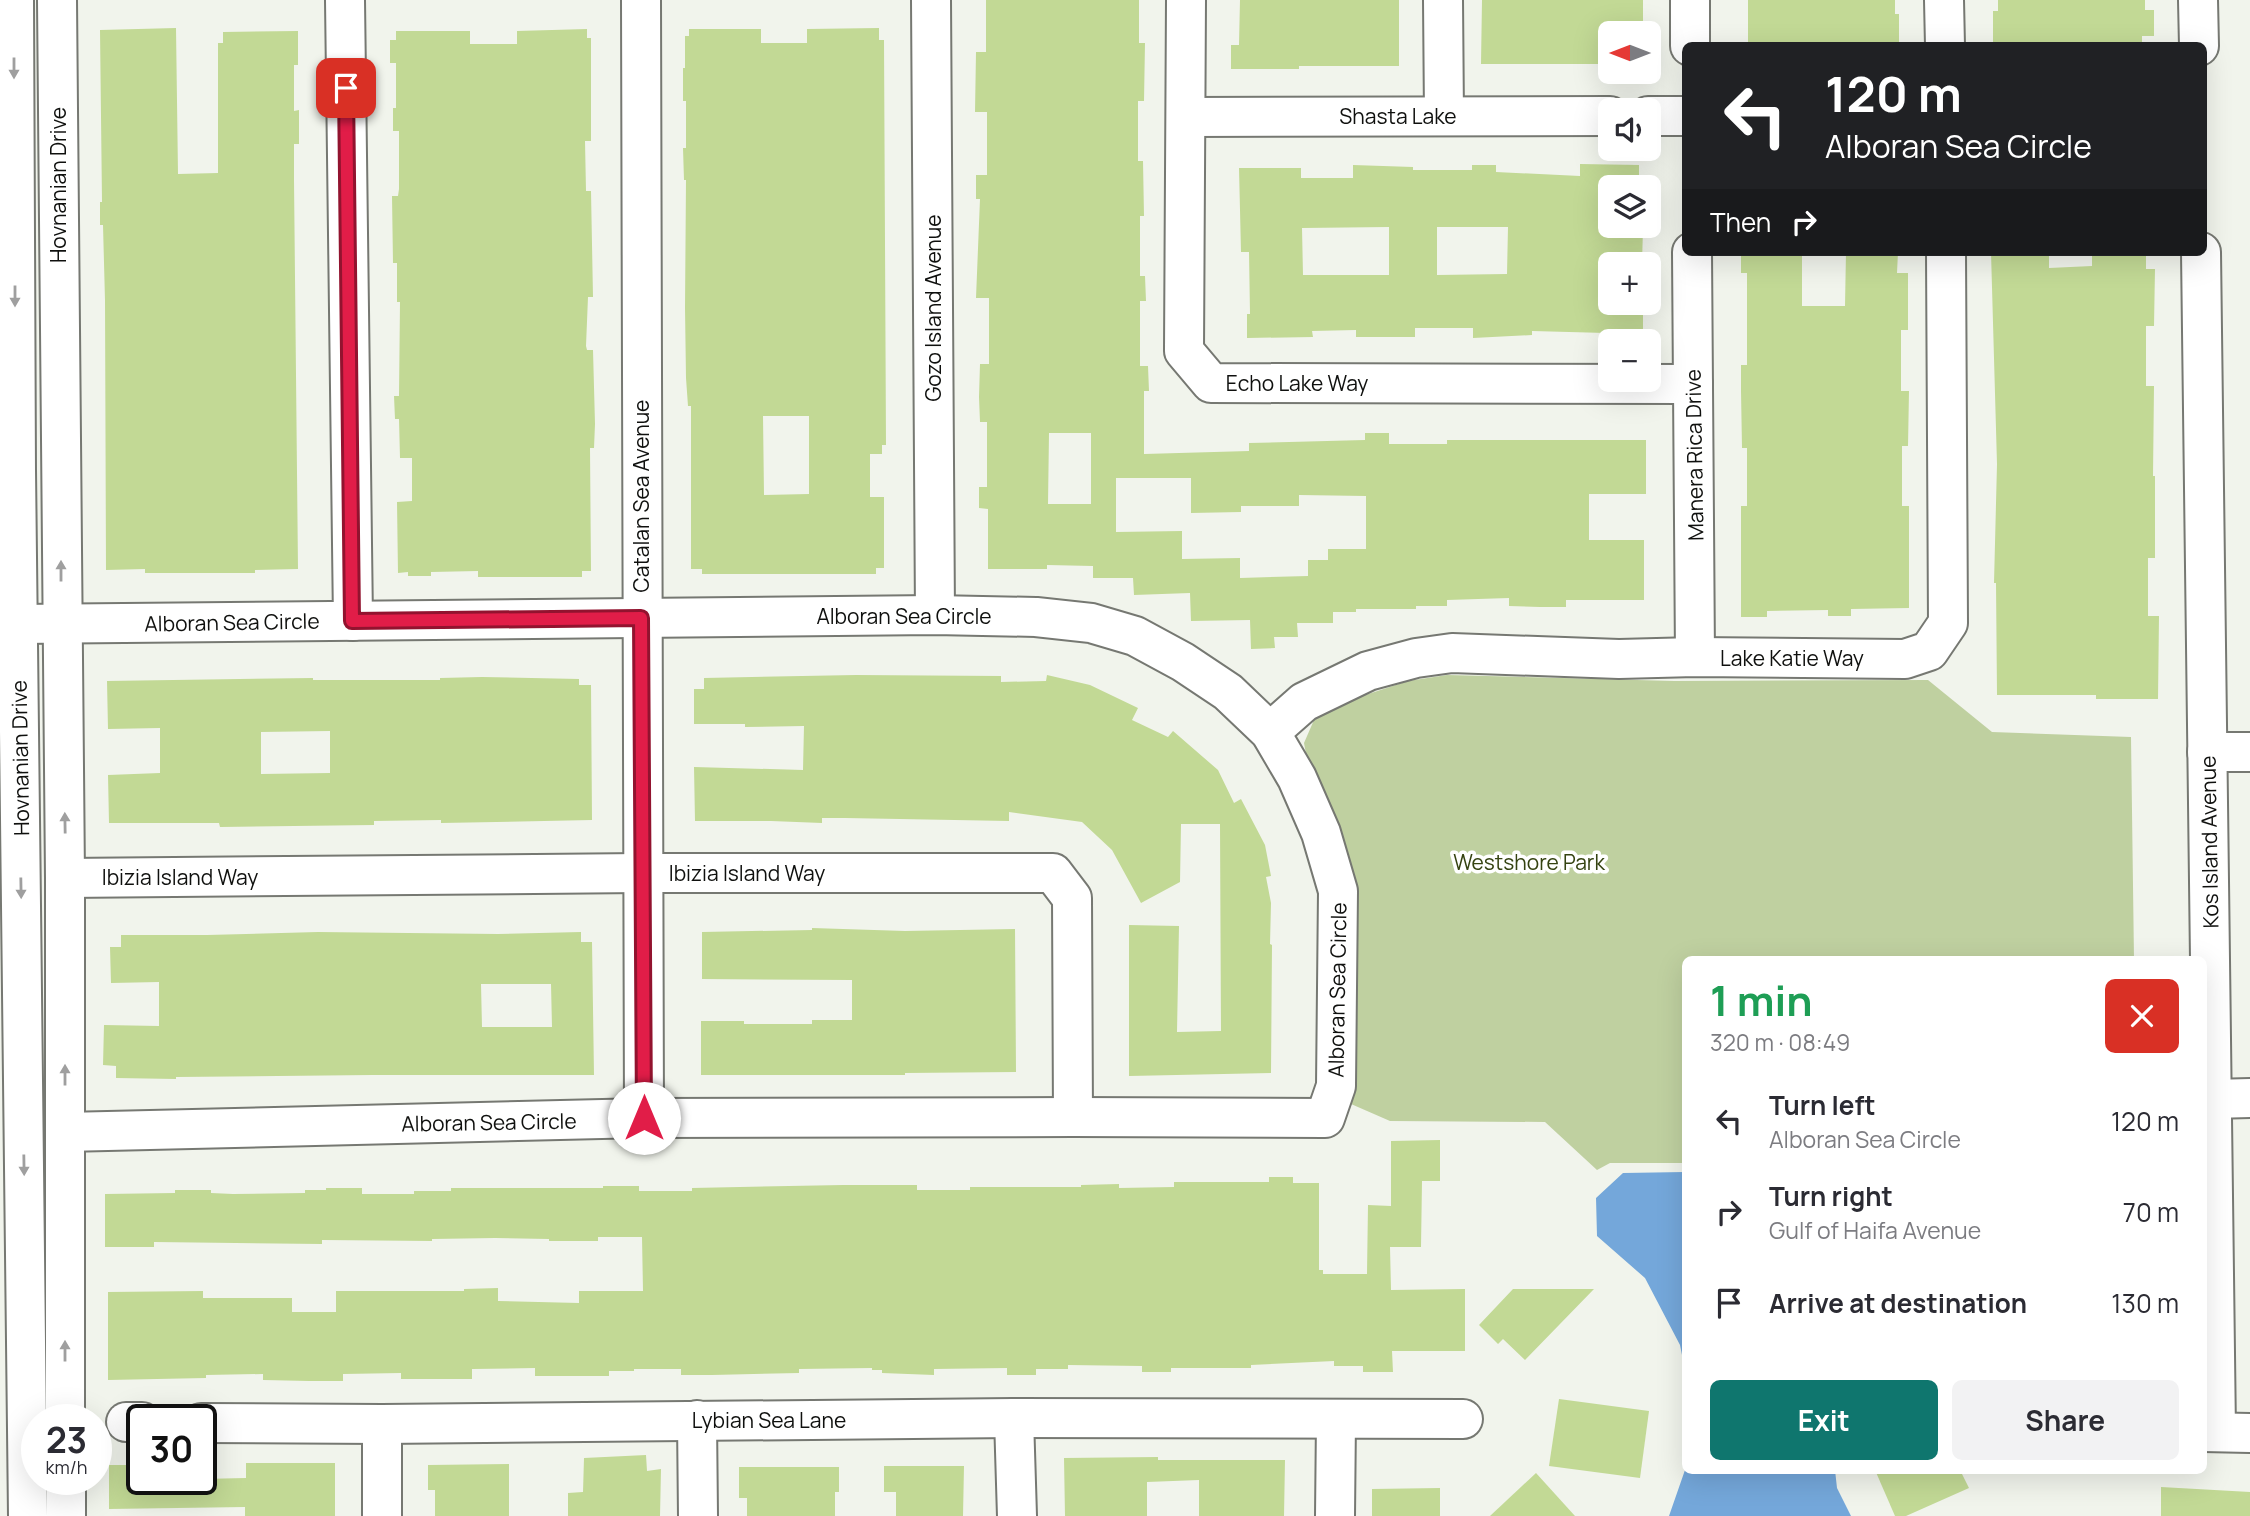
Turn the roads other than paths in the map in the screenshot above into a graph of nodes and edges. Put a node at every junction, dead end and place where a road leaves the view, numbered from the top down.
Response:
1 (14, 0) edge
2 (57, 0) edge
3 (345, 0) edge
4 (641, 0) edge
5 (931, 0) edge
6 (1186, 0) edge
7 (1443, 0) edge
8 (1690, 0) edge
9 (1944, 0) edge
10 (2199, 0) edge
11 (1690, 42) edge
12 (1945, 42) edge
13 (2199, 42) edge
14 (1444, 116) junction
15 (1598, 116) edge
16 (1661, 116) edge
17 (1682, 116) edge
18 (1187, 117) junction
19 (1692, 256) edge
20 (1946, 256) edge
21 (2201, 256) edge
22 (1693, 384) junction
23 (935, 615) junction
24 (641, 618) junction
25 (352, 621) junction
26 (18, 624) junction
27 (62, 624) junction
28 (1695, 657) junction
29 (1270, 732) junction
30 (2207, 752) junction
31 (2250, 752) edge
32 (642, 873) junction
33 (65, 878) junction
34 (2232, 1098) edge
35 (1073, 1116) junction
36 (644, 1118) junction
37 (65, 1132) junction
38 (65, 1404) edge
39 (1014, 1418) junction
40 (1336, 1419) junction
41 (1463, 1419) dead end
42 (697, 1420) junction
43 (217, 1423) edge
44 (382, 1424) junction
45 (2223, 1432) edge
46 (65, 1495) edge
47 (28, 1516) edge
48 (66, 1516) edge
49 (383, 1516) edge
50 (698, 1516) edge
51 (1017, 1516) edge
52 (1335, 1516) edge

1 -> 26 street, Hovnanian Drive
27 -> 2 street, Hovnanian Drive
3 - 25 street
4 - 24 street, Catalan Sea Avenue
5 - 23 street, Gozo Island Avenue
6 - 18 street, Echo Lake Way
7 - 14 street
8 - 11 street
9 - 12 street
10 - 13 street
14 - 15 street, Shasta Lake
14 - 18 street, Shasta Lake
16 - 17 street
18 - 22 street, Echo Lake Way
19 - 22 street, Manera Rica Drive
20 - 28 street, Lake Katie Way
21 - 30 street, Kos Island Avenue
22 - 28 street, Manera Rica Drive
23 - 24 street, Alboran Sea Circle
23 - 29 street, Alboran Sea Circle
24 - 25 street, Alboran Sea Circle
24 - 32 street, Catalan Sea Avenue
25 - 27 street, Alboran Sea Circle
26 - 27 street, Alboran Sea Circle
26 -> 47 street, Hovnanian Drive
33 -> 27 street, Hovnanian Drive
28 - 29 street, Lake Katie Way
29 - 35 street, Alboran Sea Circle
30 - 31 street
30 - 34 street, Kos Island Avenue
32 - 33 street, Ibizia Island Way
32 - 35 street, Ibizia Island Way
32 - 36 street, Catalan Sea Avenue
37 -> 33 street, Hovnanian Drive
34 - 45 street, Kos Island Avenue
35 - 36 street, Alboran Sea Circle
36 - 37 street, Alboran Sea Circle
38 -> 37 street, Hovnanian Drive
39 - 40 street, Lybian Sea Lane
39 - 42 street, Lybian Sea Lane
39 - 51 street
40 - 41 street, Lybian Sea Lane
40 - 52 street
42 - 44 street, Lybian Sea Lane
42 - 50 street
43 - 44 street, Lybian Sea Lane
44 - 49 street
46 - 48 street

